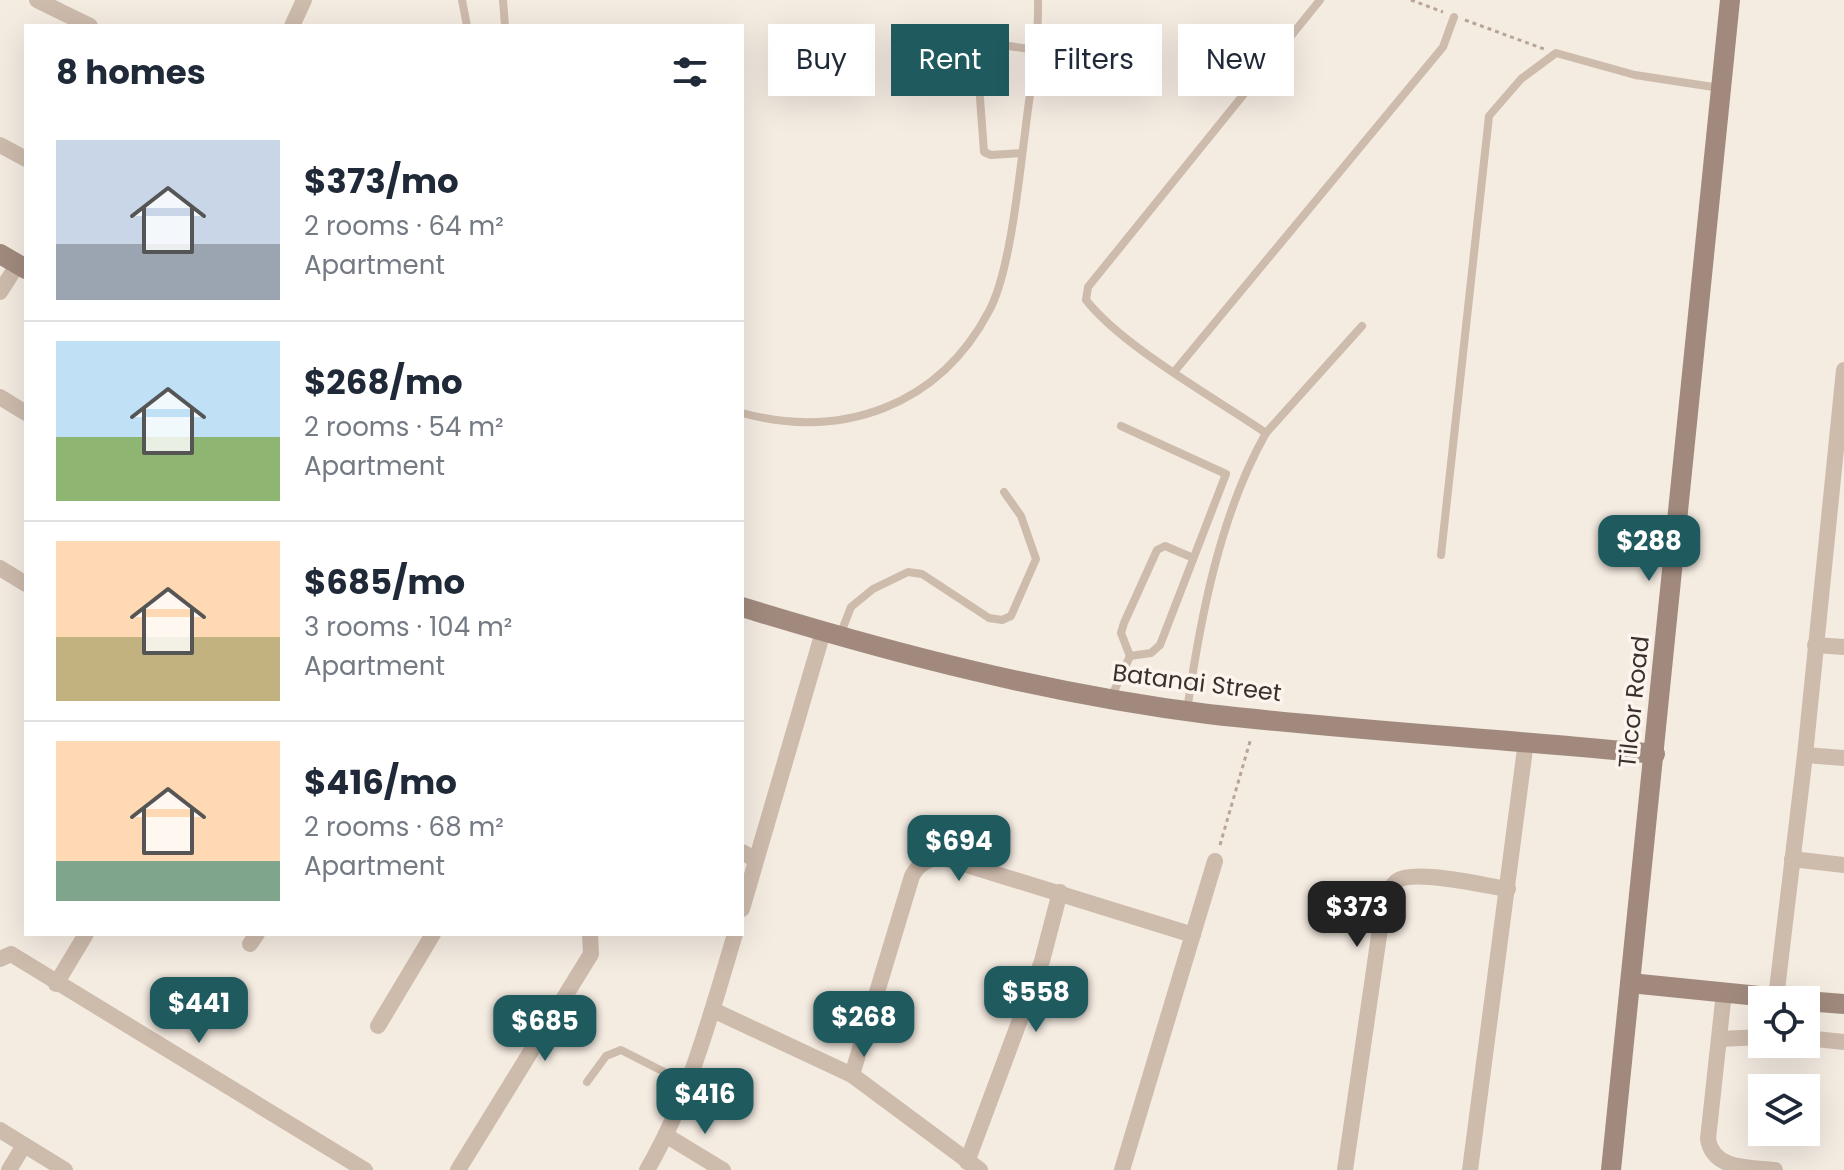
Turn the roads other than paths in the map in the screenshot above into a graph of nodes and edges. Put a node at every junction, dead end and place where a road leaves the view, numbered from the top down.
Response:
1 (37, 0) edge
2 (304, 0) edge
3 (462, 0) edge
4 (503, 0) edge
5 (1038, 0) edge
6 (1320, 0) edge
7 (1730, 0) edge
8 (1454, 17) road end
9 (86, 24) edge
10 (293, 24) edge
11 (467, 24) edge
12 (505, 24) edge
13 (1037, 24) edge
14 (1025, 48) edge
15 (1721, 88) junction
16 (1029, 96) edge
17 (0, 145) edge
18 (1022, 153) junction
19 (24, 158) edge
20 (15, 262) edge
21 (0, 292) edge
22 (1362, 326) dead end
23 (1844, 370) edge
24 (1174, 372) junction
25 (0, 397) edge
26 (1842, 411) edge
27 (24, 412) edge
28 (744, 413) edge
29 (1121, 426) dead end
30 (1266, 433) junction
31 (1004, 492) dead end
32 (1827, 527) junction
33 (1844, 528) edge
34 (1441, 555) dead end
35 (1191, 557) junction
36 (0, 568) edge
37 (24, 583) edge
38 (744, 608) edge
39 (831, 634) junction
40 (1815, 645) junction
41 (1844, 647) edge
42 (1130, 656) junction
43 (1111, 699) junction
44 (1187, 711) junction
45 (1526, 741) junction
46 (1655, 754) junction
47 (1805, 755) junction
48 (1844, 758) edge
49 (749, 856) edge
50 (1792, 859) junction
51 (1215, 861) road end
52 (1844, 865) edge
53 (1508, 889) junction
54 (1060, 892) junction
55 (744, 894) edge
56 (1193, 935) junction
57 (85, 936) edge
58 (432, 936) edge
59 (590, 936) edge
60 (734, 936) edge
61 (0, 959) edge
62 (1630, 983) junction
63 (56, 984) junction
64 (1777, 986) edge
65 (1724, 992) junction
66 (1748, 995) edge
67 (1820, 1002) edge
68 (1844, 1004) edge
69 (713, 1010) junction
70 (378, 1026) dead end
71 (1748, 1038) edge
72 (1720, 1039) junction
73 (1820, 1039) edge
74 (1844, 1042) edge
75 (852, 1075) junction
76 (587, 1082) dead end
77 (686, 1083) junction
78 (0, 1130) edge
79 (667, 1136) junction
80 (24, 1145) junction
81 (973, 1166) edge
82 (9, 1170) edge
83 (65, 1170) edge
84 (365, 1170) edge
85 (458, 1170) edge
86 (647, 1170) edge
87 (723, 1170) edge
88 (1122, 1170) edge
89 (1345, 1170) edge
90 (1470, 1170) edge
91 (1611, 1170) edge
92 (1775, 1170) edge

1 - 9 street
2 - 10 street
3 - 11 lane
4 - 12 lane
5 - 13 lane
6 - 24 lane
7 - 15 street, Tilcor Road
8 - 24 lane
14 - 18 lane
15 - 34 lane
15 - 46 street, Tilcor Road
16 - 18 lane
17 - 19 street
18 - 28 lane
20 - 21 street
22 - 30 lane
23 - 26 street
24 - 30 lane
25 - 27 street
26 - 32 street
29 - 35 lane
30 - 44 lane
31 - 39 lane
32 - 33 street
32 - 40 street
35 - 42 lane
35 - 42 lane
36 - 37 street
38 - 39 street, Batanai Street
39 - 43 street, Batanai Street
39 - 49 street
40 - 41 street
40 - 47 street
42 - 43 lane
43 - 44 street, Batanai Street
44 - 45 street, Batanai Street
45 - 46 street, Batanai Street
45 - 53 street
46 - 62 street, Tilcor Road
47 - 48 street
47 - 50 street
49 - 55 street
50 - 52 street
50 - 64 street
51 - 56 street
53 - 89 street
53 - 90 street
54 - 56 street
54 - 75 street
54 - 81 street
56 - 88 street
57 - 63 street
58 - 70 street
59 - 85 street
60 - 69 street
61 - 63 street
62 - 65 street
62 - 91 street, Tilcor Road
63 - 84 street
65 - 66 street
65 - 72 street
67 - 68 street
69 - 75 street
69 - 77 street
71 - 72 street
72 - 92 street
73 - 74 street
75 - 81 street
76 - 77 lane
77 - 79 street
78 - 80 street
79 - 86 street
79 - 87 street
80 - 82 street
80 - 83 street

